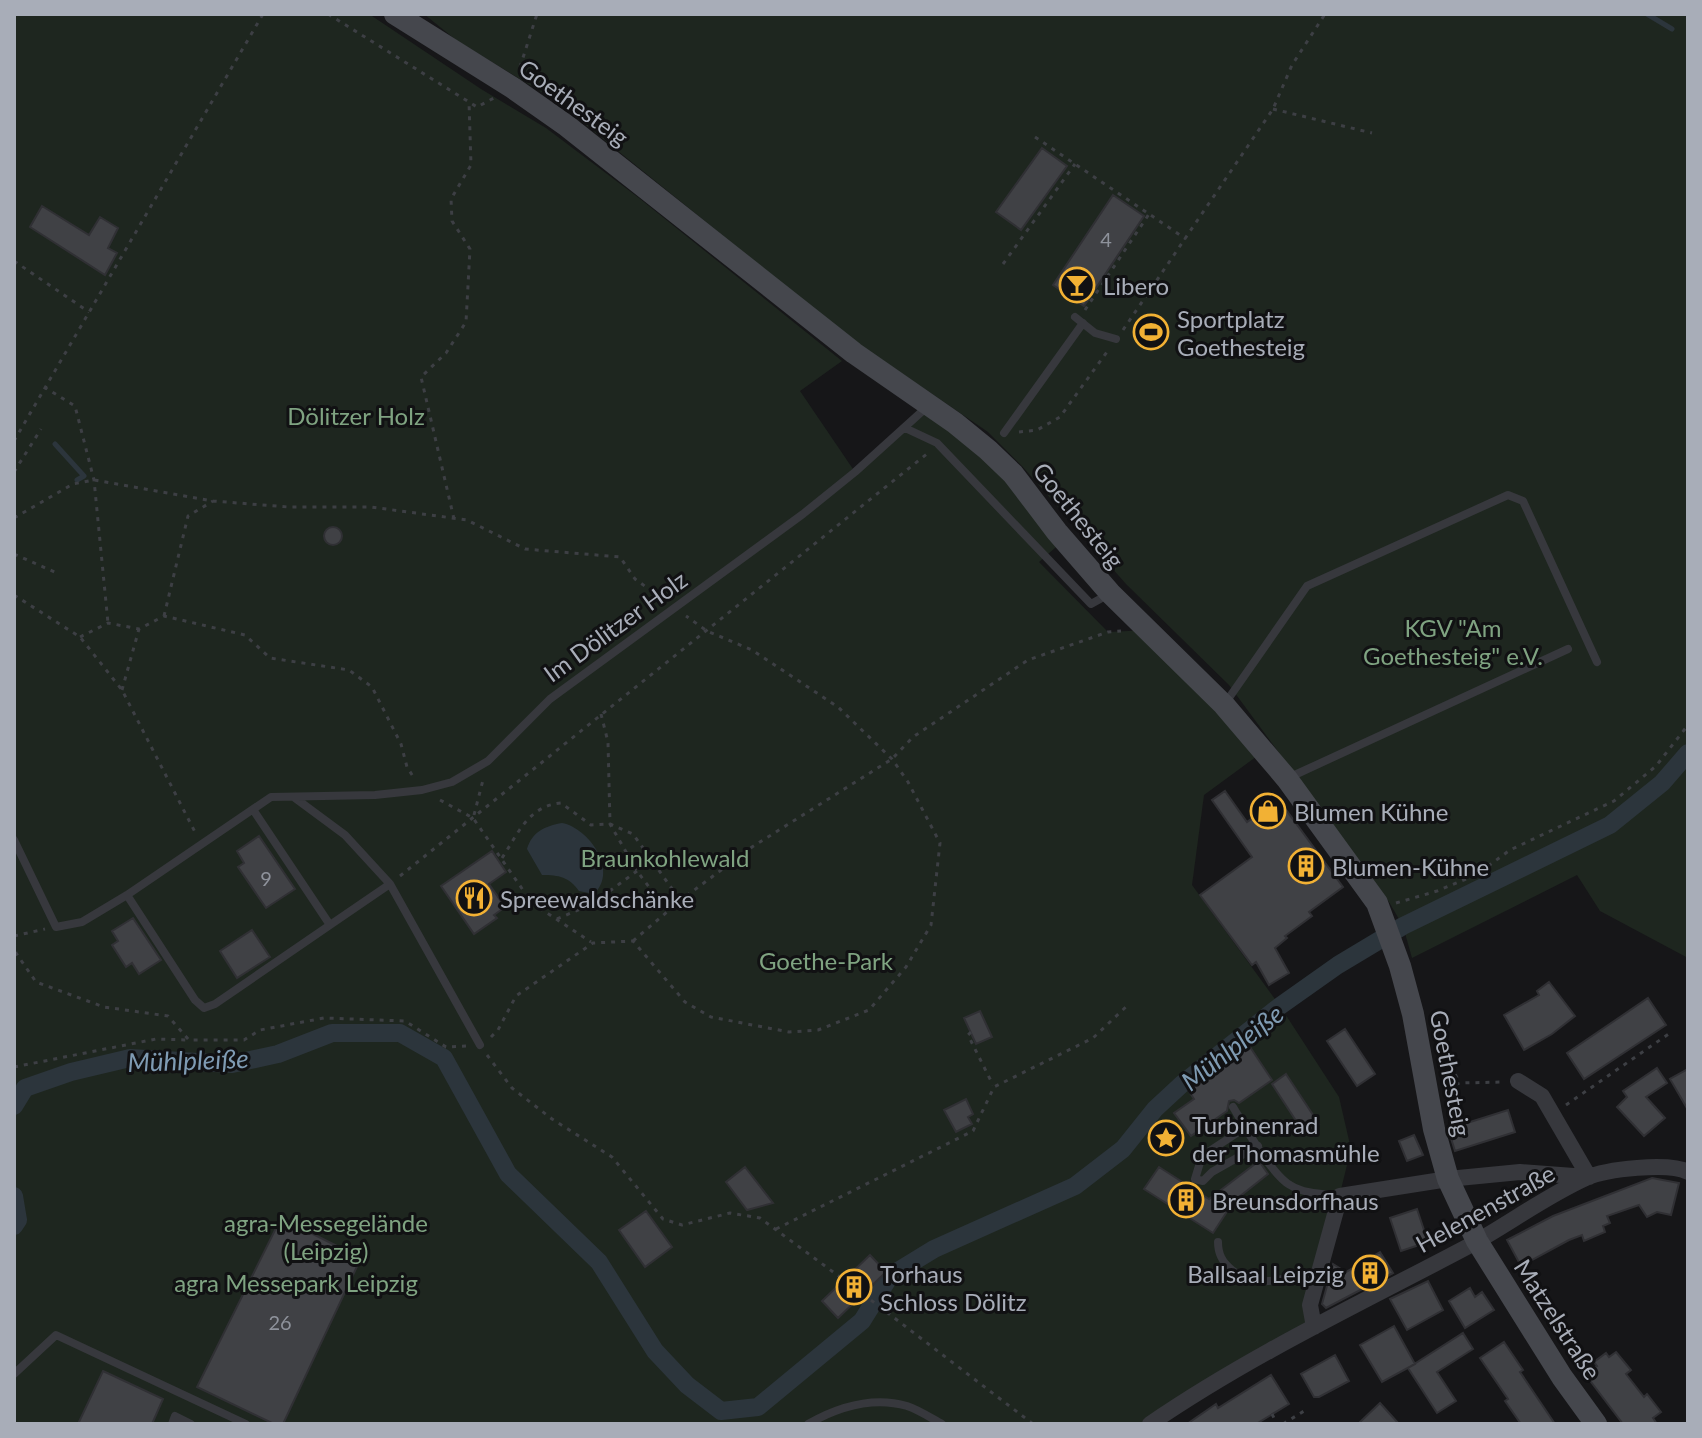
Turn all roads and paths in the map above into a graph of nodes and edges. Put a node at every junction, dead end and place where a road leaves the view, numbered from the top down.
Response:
1 (263, 14) edge
2 (328, 14) edge
3 (395, 14) edge
4 (537, 14) edge
5 (1325, 14) edge
6 (513, 88) junction
7 (469, 102) junction
8 (1273, 109) junction
9 (1372, 133) dead end
10 (1035, 137) dead end
11 (1075, 164) junction
12 (1149, 214) junction
13 (1186, 239) junction
14 (14, 261) edge
15 (1003, 264) dead end
16 (89, 312) junction
17 (1079, 320) junction
18 (1116, 339) junction
19 (44, 387) junction
20 (929, 405) junction
21 (905, 428) junction
22 (41, 429) dead end
23 (1004, 433) joint
24 (14, 441) edge
25 (937, 443) junction
26 (14, 472) edge
27 (94, 480) junction
28 (213, 501) junction
29 (14, 518) edge
30 (454, 519) junction
31 (14, 554) edge
32 (59, 574) dead end
33 (1110, 593) junction
34 (14, 595) edge
35 (675, 608) junction
36 (164, 616) junction
37 (108, 623) junction
38 (139, 629) junction
39 (1148, 630) junction
40 (707, 631) junction
41 (80, 637) junction
42 (1568, 649) dead end
43 (1597, 662) dead end
44 (122, 690) junction
45 (1224, 705) junction
46 (601, 714) junction
47 (1688, 725) edge
48 (892, 759) junction
49 (488, 761) junction
50 (1287, 779) junction
51 (422, 790) junction
52 (295, 798) junction
53 (254, 811) junction
54 (473, 818) junction
55 (610, 824) junction
56 (14, 840) edge
57 (201, 843) junction
58 (502, 858) junction
59 (637, 871) junction
60 (390, 884) junction
61 (127, 895) junction
62 (681, 900) junction
63 (667, 911) junction
64 (1380, 912) junction
65 (557, 919) junction
66 (330, 925) junction
67 (56, 927) junction
68 (14, 936) edge
69 (633, 941) junction
70 (14, 942) edge
71 (593, 943) junction
72 (1129, 1004) dead end
73 (971, 1032) dead end
74 (1670, 1033) dead end
75 (189, 1040) junction
76 (480, 1045) junction
77 (14, 1067) edge
78 (1518, 1081) joint
79 (994, 1087) junction
80 (1428, 1091) junction
81 (1233, 1107) dead end
82 (1553, 1114) junction
83 (1246, 1127) junction
84 (1258, 1146) junction
85 (1688, 1172) edge
86 (1589, 1177) junction
87 (1448, 1179) junction
88 (1340, 1196) junction
89 (776, 1229) junction
90 (1477, 1241) junction
91 (1218, 1242) dead end
92 (1321, 1270) junction
93 (844, 1280) dead end
94 (863, 1294) dead end
95 (1314, 1327) junction
96 (14, 1374) edge
97 (1304, 1411) dead end
98 (1272, 1414) dead end
99 (172, 1424) edge
100 (191, 1424) edge
101 (246, 1424) edge
102 (808, 1424) edge
103 (942, 1424) edge
104 (1033, 1424) edge
105 (1150, 1424) edge
106 (1277, 1424) edge
107 (1283, 1424) edge
108 (1596, 1424) edge

1 - 16 path
2 - 7 path
3 - 6 main road, Goethesteig
4 - 6 path
5 - 8 path
6 - 7 path
6 - 20 main road, Goethesteig
7 - 30 path
8 - 9 path
8 - 13 path
10 - 11 path
11 - 12 path
11 - 15 path
12 - 13 path
12 - 17 path
13 - 18 path
14 - 16 path
16 - 19 path
17 - 18 lane
17 - 23 lane
18 - 23 path
19 - 24 path
19 - 27 path
20 - 21 lane, Im Dölitzer Holz
20 - 33 main road, Goethesteig
21 - 25 lane
21 - 35 lane, Im Dölitzer Holz
22 - 26 path
25 - 33 lane
25 - 40 path
27 - 28 path
27 - 29 path
27 - 37 path
28 - 30 path
28 - 36 path
30 - 35 path
31 - 32 path
33 - 39 main road, Goethesteig
34 - 41 path
35 - 40 path
35 - 49 lane, Im Dölitzer Holz
36 - 38 path
36 - 51 path
37 - 38 path
37 - 41 path
38 - 44 path
39 - 45 main road, Goethesteig
39 - 48 path
40 - 46 path
40 - 48 path
41 - 44 path
42 - 50 lane
43 - 45 lane
44 - 57 path
45 - 50 main road, Goethesteig
46 - 54 path
46 - 55 path
47 - 64 path
48 - 62 path
48 - 69 path
49 - 51 lane, Im Dölitzer Holz
49 - 54 path
50 - 64 main road, Goethesteig
51 - 52 lane, Im Dölitzer Holz
51 - 54 path
52 - 53 lane, Im Dölitzer Holz
52 - 60 lane
53 - 57 lane, Im Dölitzer Holz
53 - 66 lane
54 - 58 path
54 - 60 path
55 - 58 path
55 - 59 path
55 - 62 path
56 - 67 lane
57 - 61 lane, Im Dölitzer Holz
58 - 65 path
59 - 63 path
59 - 65 path
60 - 66 lane
60 - 76 lane
61 - 66 lane
61 - 67 lane, Im Dölitzer Holz
62 - 63 path
63 - 69 path
64 - 80 main road, Goethesteig
65 - 71 path
67 - 68 path
69 - 71 path
70 - 75 path
71 - 76 path
72 - 79 path
73 - 79 path
74 - 82 path
75 - 76 path
75 - 77 path
76 - 89 path
78 - 80 path
78 - 82 street
79 - 89 path
80 - 87 main road, Goethesteig
81 - 83 lane
82 - 86 street
83 - 84 lane
83 - 84 lane
84 - 88 lane
85 - 86 street, Helenenstraße
86 - 87 street
86 - 90 street, Helenenstraße
87 - 88 street
87 - 90 main road, Goethesteig
88 - 92 street
89 - 93 path
90 - 95 street, Helenenstraße
90 - 108 main road, Matzelstraße
91 - 92 lane
92 - 95 street
94 - 104 path
95 - 105 street, Helenenstraße
96 - 101 lane
97 - 107 path
98 - 106 path
99 - 100 lane
102 - 103 lane

